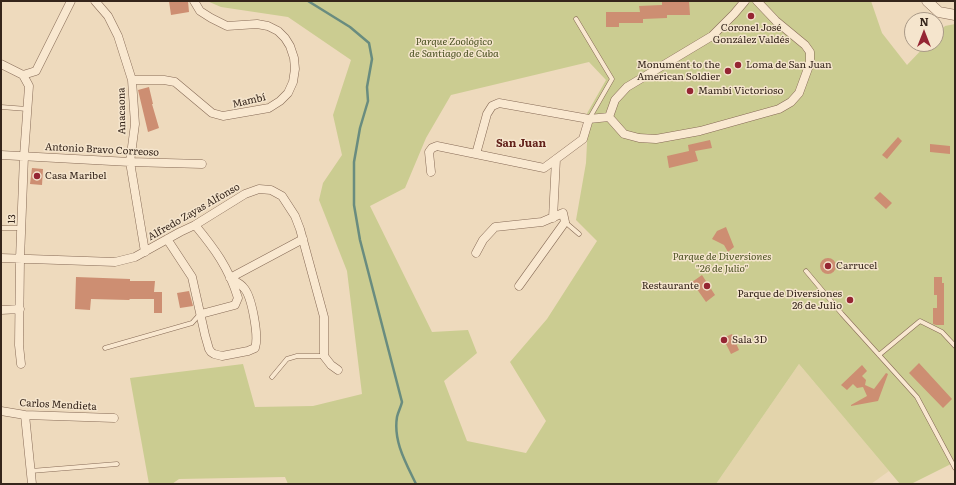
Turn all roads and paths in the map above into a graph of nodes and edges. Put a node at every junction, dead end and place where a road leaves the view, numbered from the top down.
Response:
1 (71, 1) edge
2 (95, 1) edge
3 (194, 1) edge
4 (745, 1) edge
5 (757, 1) edge
6 (927, 1) edge
7 (955, 15) edge
8 (576, 19) dead end
9 (1, 64) edge
10 (23, 75) junction
11 (132, 80) junction
12 (1, 107) edge
13 (27, 109) junction
14 (609, 117) junction
15 (589, 119) junction
16 (476, 154) junction
17 (1, 155) edge
18 (24, 156) junction
19 (556, 159) junction
20 (130, 162) junction
21 (202, 164) dead end
22 (431, 172) dead end
23 (553, 218) junction
24 (565, 222) junction
25 (195, 225) junction
26 (1, 228) edge
27 (21, 228) junction
28 (579, 234) dead end
29 (167, 239) junction
30 (303, 239) junction
31 (145, 252) junction
32 (476, 253) dead end
33 (1, 258) edge
34 (20, 259) junction
35 (806, 271) dead end
36 (230, 278) junction
37 (519, 286) dead end
38 (20, 309) junction
39 (1, 310) edge
40 (200, 314) junction
41 (955, 346) edge
42 (105, 348) dead end
43 (879, 354) junction
44 (324, 356) junction
45 (21, 364) dead end
46 (338, 370) dead end
47 (272, 377) dead end
48 (1, 411) edge
49 (25, 415) junction
50 (114, 418) dead end
51 (117, 464) dead end
52 (955, 468) edge
53 (31, 471) junction
54 (32, 484) edge

1 - 10 street
2 - 11 street, Anacaona
3 - 11 street, Mambí
4 - 14 street
5 - 14 street
6 - 7 street
8 - 15 lane
9 - 10 street
10 - 13 street, 13
11 - 20 street, Anacaona
12 - 13 lane
13 - 18 street, 13
14 - 15 street
15 - 16 street
15 - 19 street
16 - 19 street
16 - 22 street
17 - 18 street, Antonio Bravo Correoso
18 - 20 street, Antonio Bravo Correoso
18 - 27 street, 13
19 - 23 street
20 - 21 street, Antonio Bravo Correoso
20 - 31 street, Anacaona
23 - 24 street
23 - 32 street
24 - 28 lane
24 - 37 street
25 - 29 street, Alfredo Zayas Alfonso
25 - 30 street, Alfredo Zayas Alfonso
25 - 36 street
26 - 27 lane
27 - 34 street, 13
29 - 31 street, Alfredo Zayas Alfonso
29 - 40 street
30 - 36 street
30 - 44 street, Alfredo Zayas Alfonso
31 - 34 street, Alfredo Zayas Alfonso
33 - 34 street, Alfredo Zayas Alfonso
34 - 38 street, 13
35 - 43 lane
36 - 40 street
36 - 40 street
38 - 39 street
38 - 45 street, 13
40 - 42 lane
41 - 43 lane
43 - 52 lane
44 - 46 street
44 - 47 lane
48 - 49 street, Carlos Mendieta
49 - 50 street, Carlos Mendieta
49 - 53 street
51 - 53 lane
53 - 54 street

